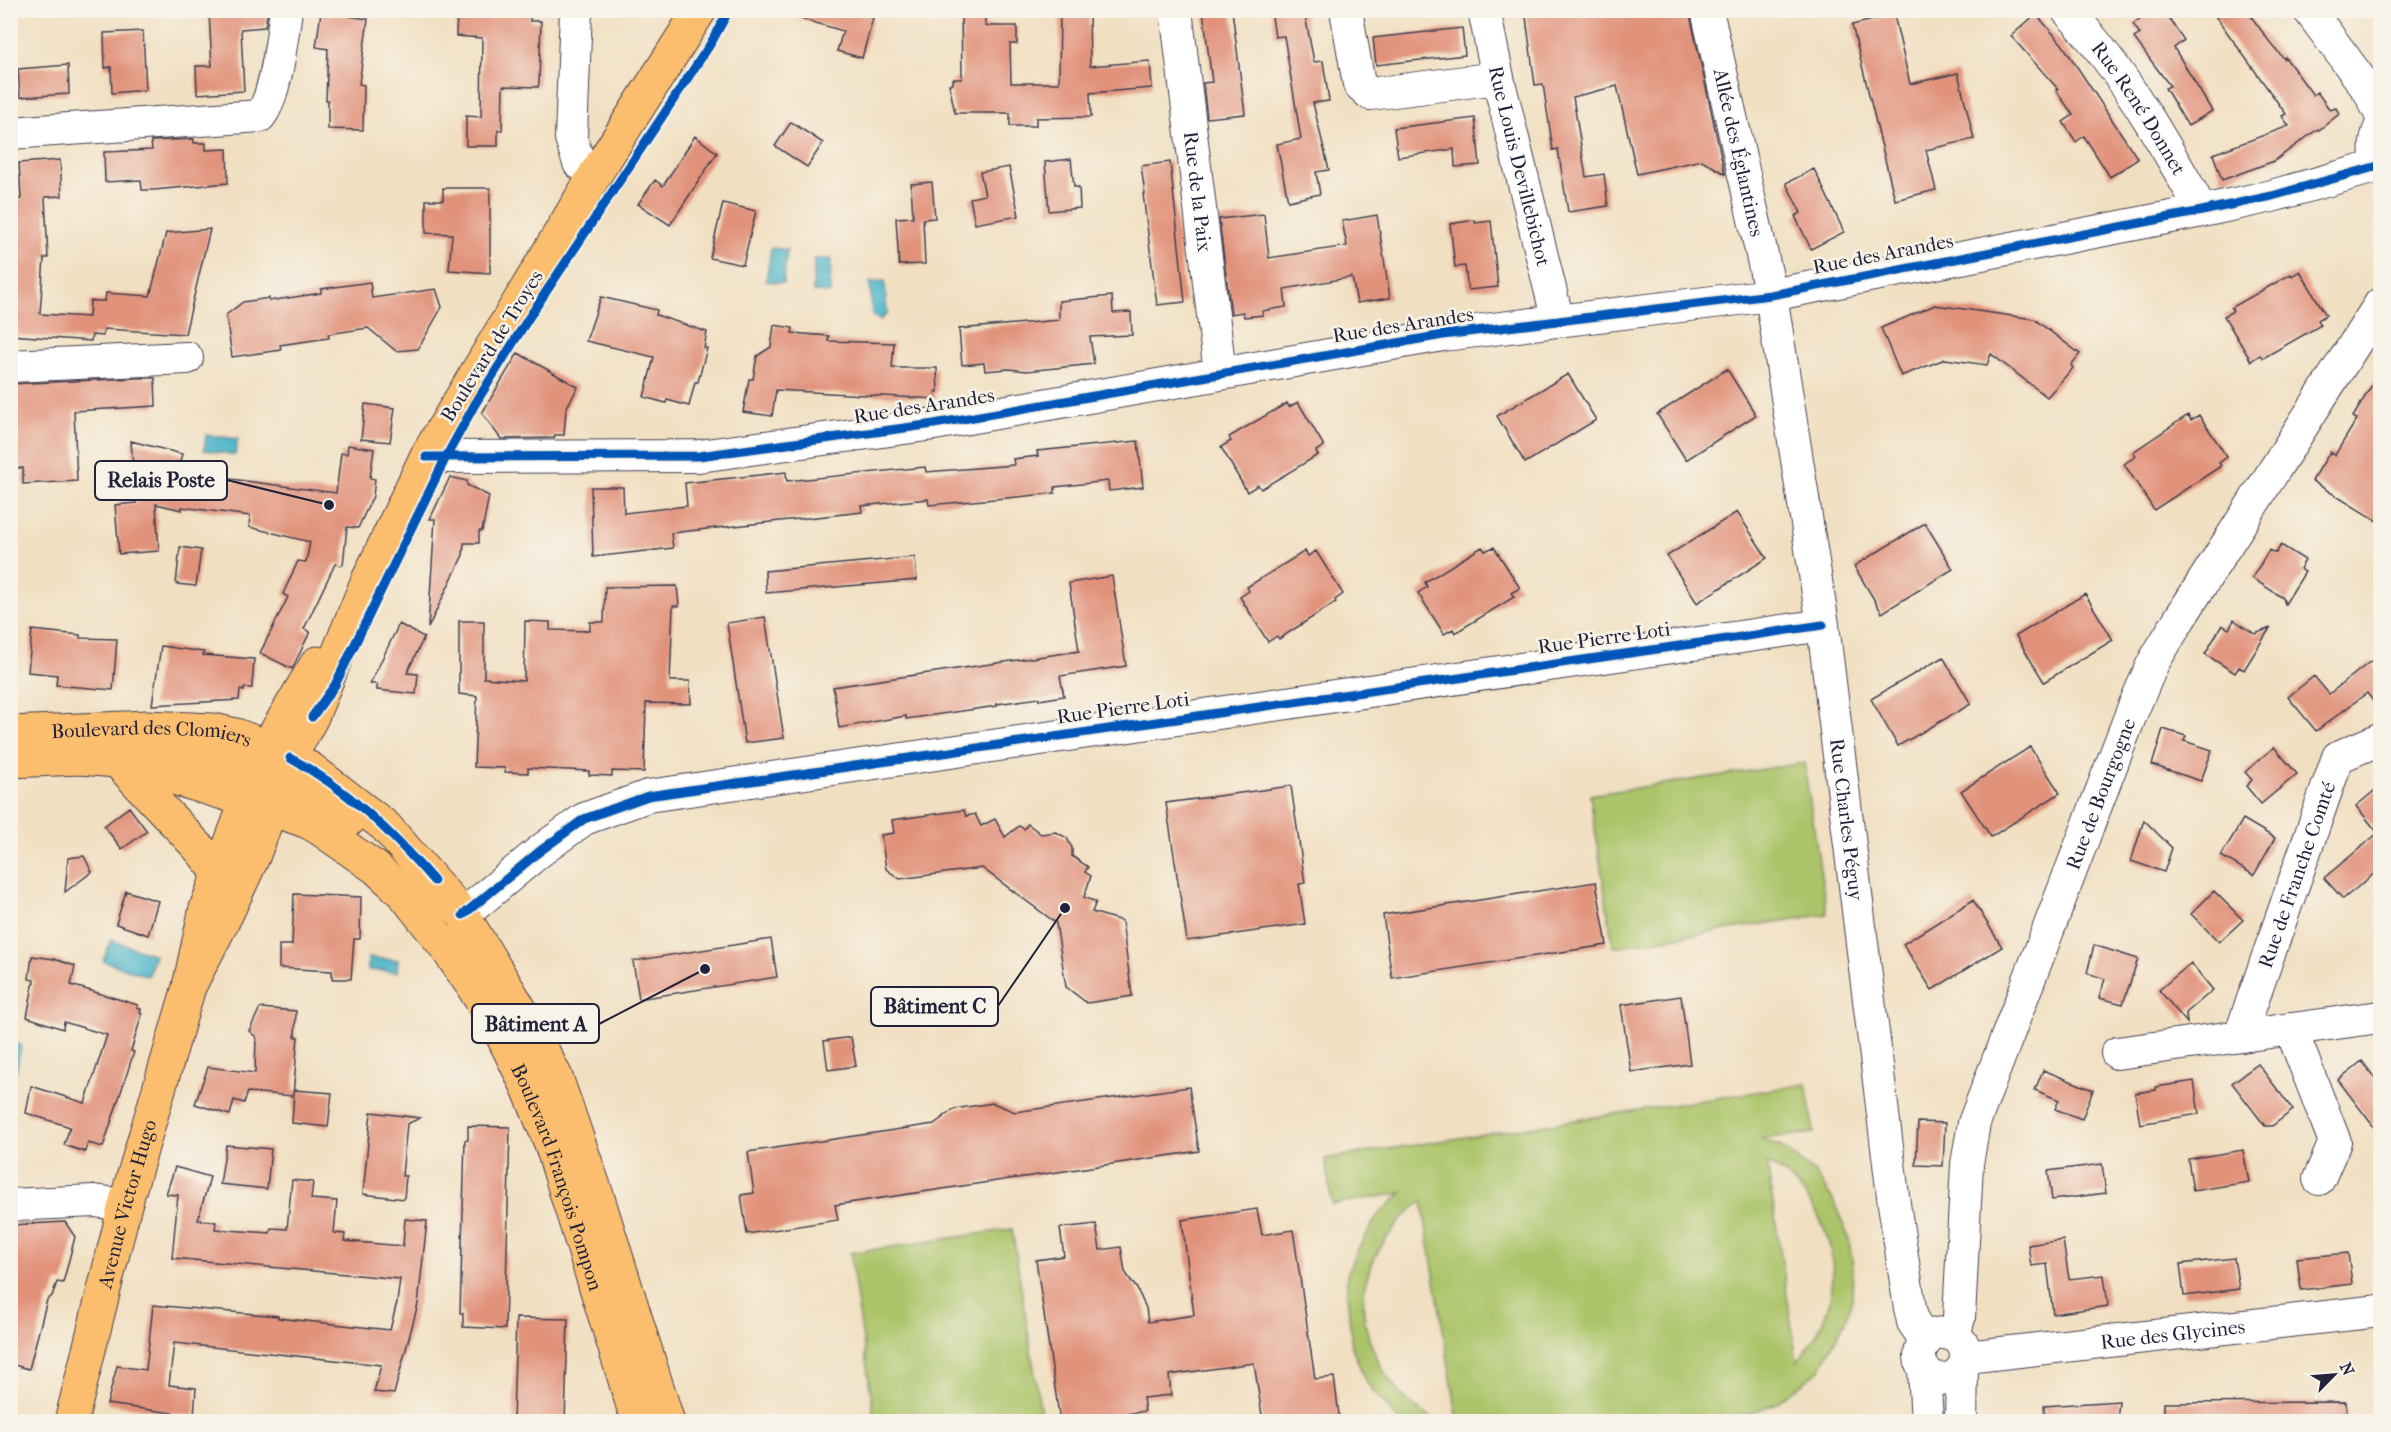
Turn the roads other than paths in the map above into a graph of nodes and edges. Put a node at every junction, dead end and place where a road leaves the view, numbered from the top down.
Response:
1 (286, 10) edge
2 (576, 10) edge
3 (700, 10) edge
4 (1176, 10) edge
5 (1346, 10) edge
6 (1484, 10) edge
7 (1707, 10) edge
8 (2067, 10) edge
9 (2309, 10) edge
10 (1498, 78) junction
11 (2380, 113) edge
12 (2380, 128) edge
13 (10, 133) edge
14 (2379, 167) edge
15 (596, 173) junction
16 (2202, 211) junction
17 (1771, 295) junction
18 (2380, 304) edge
19 (1558, 321) junction
20 (188, 358) dead end
21 (10, 366) edge
22 (1220, 373) junction
23 (426, 457) junction
24 (367, 582) joint
25 (1823, 625) junction
26 (10, 733) edge
27 (2380, 739) edge
28 (80, 758) junction
29 (10, 761) edge
30 (117, 761) junction
31 (268, 779) junction
32 (219, 873) junction
33 (463, 915) junction
34 (189, 987) junction
35 (2380, 1017) edge
36 (2291, 1029) junction
37 (2240, 1036) junction
38 (2117, 1053) dead end
39 (2319, 1179) dead end
40 (10, 1205) edge
41 (125, 1205) junction
42 (2380, 1311) edge
43 (1946, 1354) junction
44 (71, 1422) edge
45 (638, 1422) edge
46 (669, 1422) edge
47 (1927, 1422) edge
48 (1961, 1422) edge

1 - 13 street
2 - 15 street
3 - 15 main road, Boulevard de Troyes
4 - 22 street, Rue de la Paix
5 - 10 street
6 - 10 street, Rue Louis Devillebichot
7 - 17 street, Allée des Églantines
8 - 16 street, Rue René Donnet
9 - 11 street
10 - 19 street, Rue Louis Devillebichot
12 - 14 street
14 - 16 street, Rue des Arandes
15 - 23 main road, Boulevard de Troyes
16 - 17 street, Rue des Arandes
17 - 19 street, Rue des Arandes
17 - 25 street, Rue Charles Péguy
18 - 43 street, Rue de Bourgogne
19 - 22 street, Rue des Arandes
20 - 21 street
22 - 23 street, Rue des Arandes
23 - 24 main road, Boulevard de Troyes
24 - 31 main road, Avenue Victor Hugo
25 - 33 street, Rue Pierre Loti
25 - 43 street, Rue Charles Péguy
26 - 31 main road, Boulevard des Clomiers
27 - 37 street, Rue de Franche Comté
28 - 29 main road, Boulevard des Clomiers
28 - 30 main road, Boulevard des Clomiers
28 - 31 main road
30 - 31 main road, Boulevard des Clomiers
30 - 32 main road
31 - 32 main road, Avenue Victor Hugo
31 - 33 main road, Boulevard François Pompon
31 - 34 main road, Avenue Victor Hugo
31 - 45 main road, Boulevard François Pompon
32 - 34 main road, Avenue Victor Hugo
33 - 46 main road, Boulevard François Pompon
34 - 41 main road, Avenue Victor Hugo
35 - 36 street
36 - 37 street
36 - 39 street
37 - 38 street
40 - 41 street
41 - 44 main road, Avenue Victor Hugo
42 - 43 street, Rue des Glycines
43 - 47 street, Rue de Bourgogne
43 - 48 street, Rue de Bourgogne

